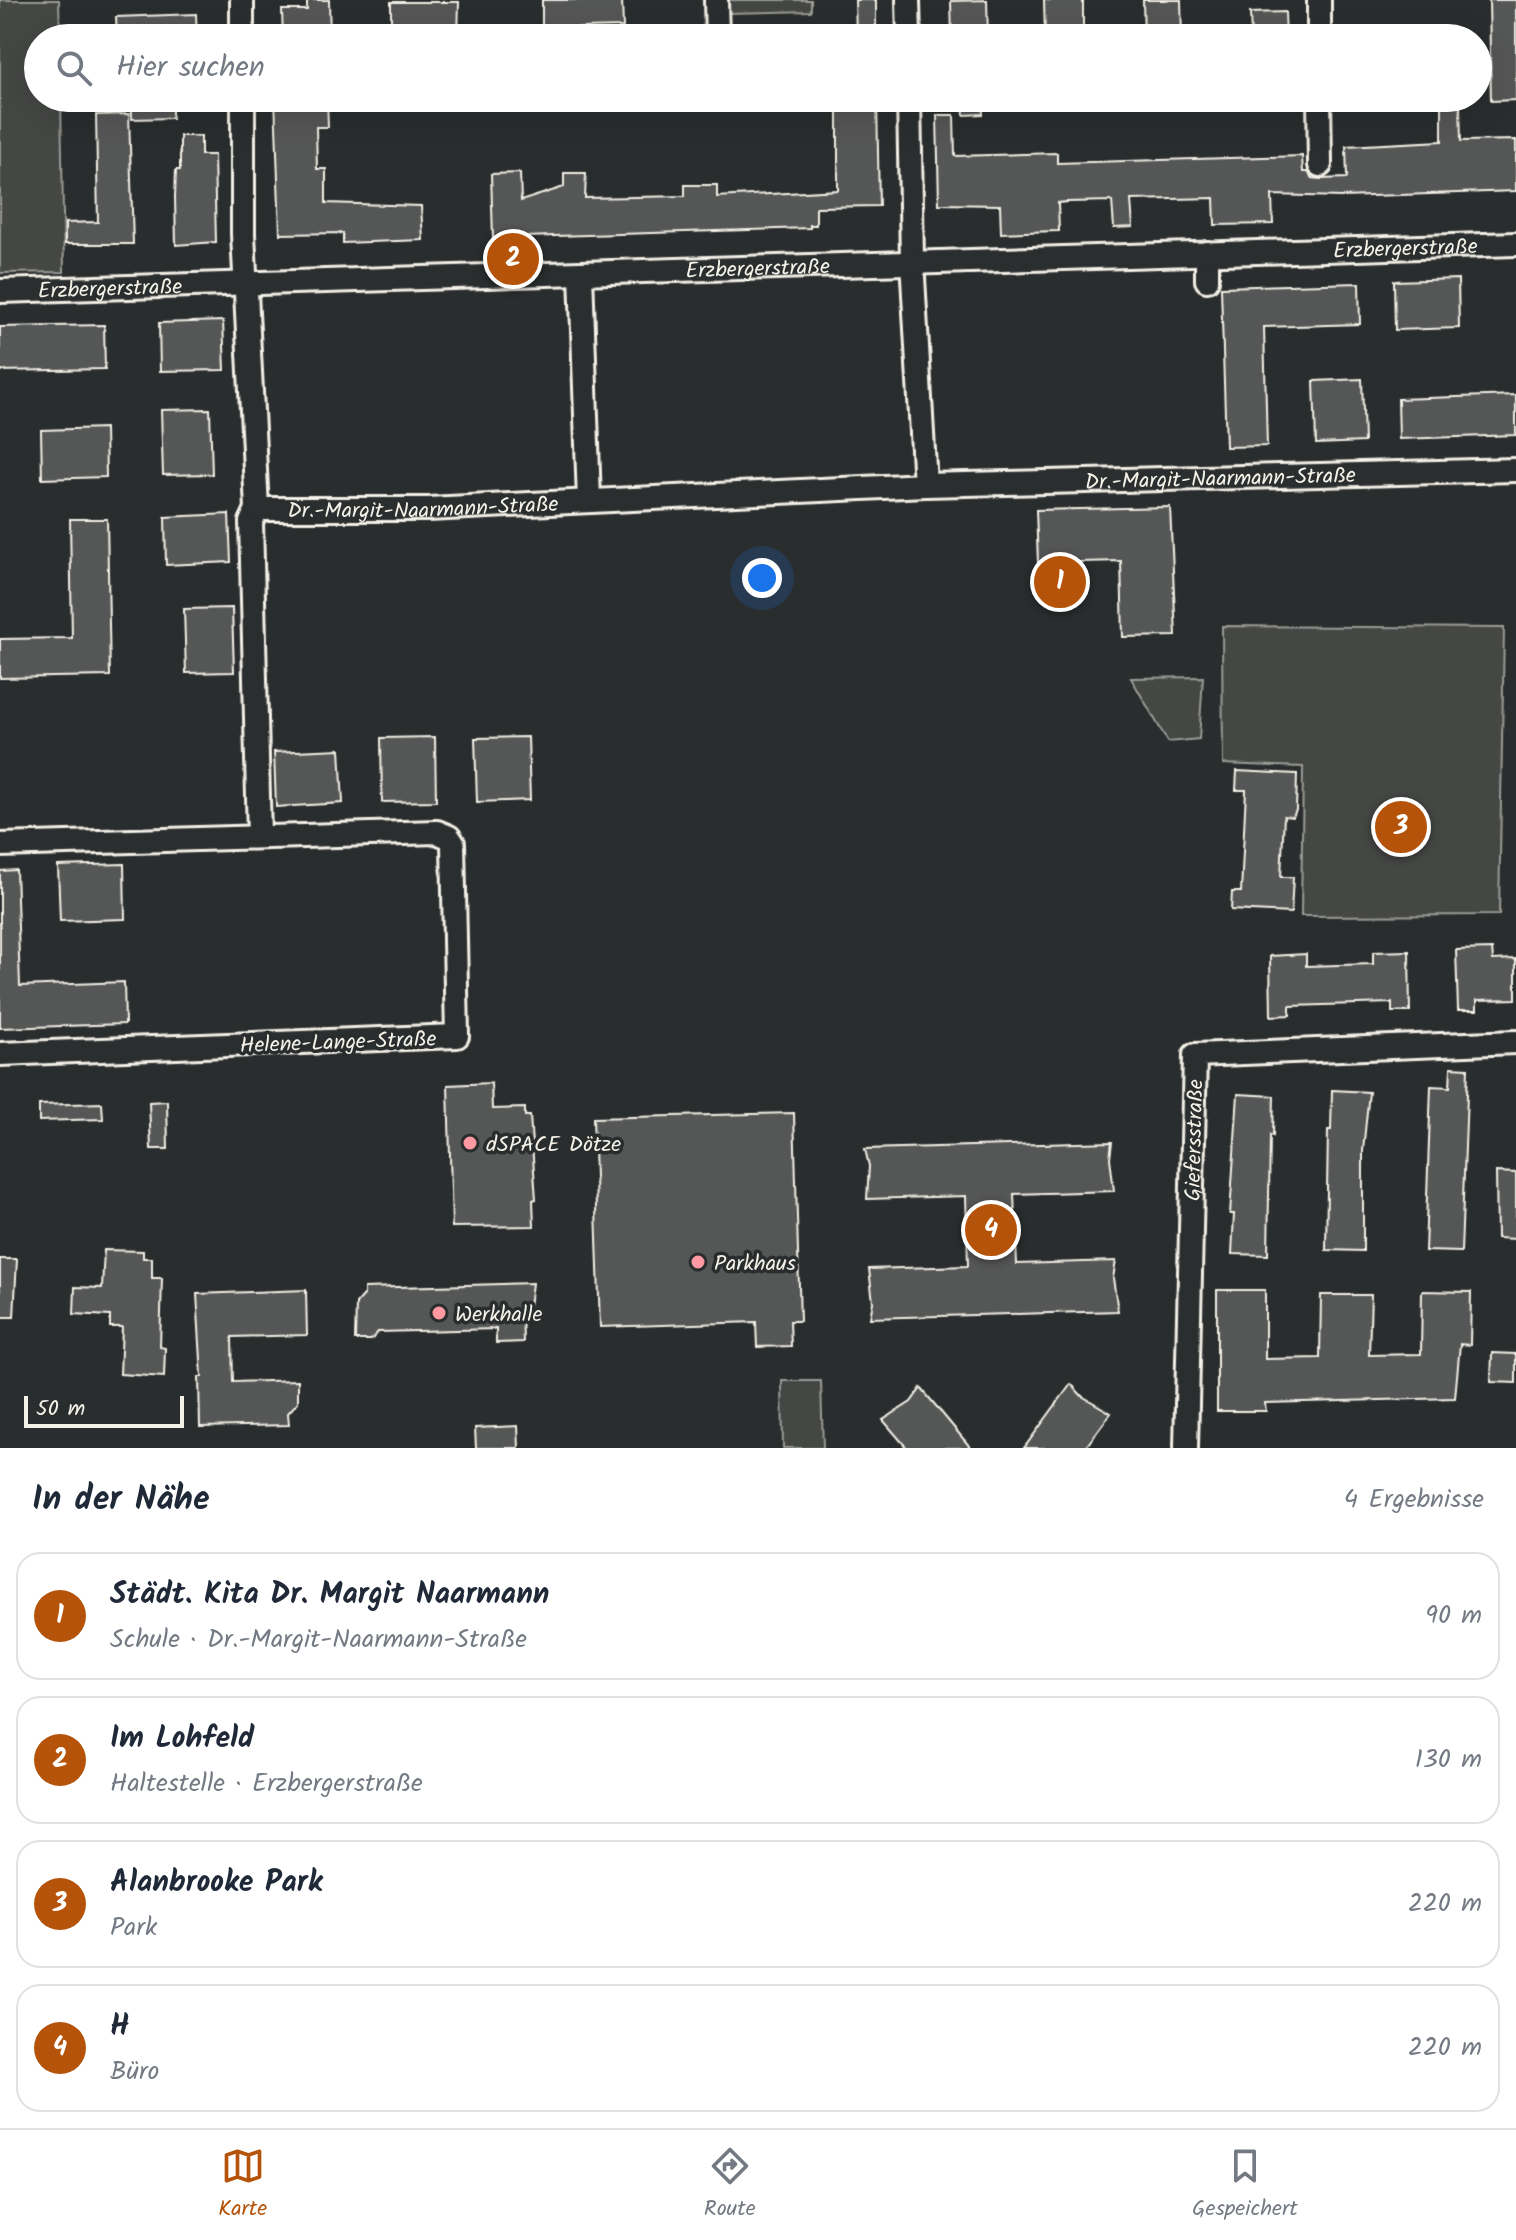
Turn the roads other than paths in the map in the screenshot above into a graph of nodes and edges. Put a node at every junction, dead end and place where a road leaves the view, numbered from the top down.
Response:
1 (242, 0) edge
2 (716, 0) edge
3 (908, 0) edge
4 (1319, 0) edge
5 (242, 24) edge
6 (717, 24) edge
7 (909, 24) edge
8 (1319, 24) edge
9 (243, 112) edge
10 (909, 112) edge
11 (1319, 112) edge
12 (1320, 165) dead end
13 (1516, 244) edge
14 (1207, 253) junction
15 (912, 260) junction
16 (581, 274) junction
17 (1207, 280) dead end
18 (247, 285) junction
19 (0, 291) edge
20 (1516, 470) edge
21 (925, 485) junction
22 (589, 501) junction
23 (257, 509) junction
24 (259, 836) junction
25 (0, 845) edge
26 (1516, 1042) edge
27 (0, 1054) edge
28 (1186, 1448) edge

1 - 5 street
2 - 6 street
3 - 7 street
4 - 8 street
9 - 18 street, Dr.-Margit-Naarmann-Straße
10 - 15 street
11 - 12 street
13 - 14 street, Erzbergerstraße
14 - 15 street, Erzbergerstraße
14 - 17 street
15 - 16 street, Erzbergerstraße
15 - 21 street
16 - 18 street, Erzbergerstraße
16 - 22 street, Dr.-Margit-Naarmann-Straße
18 - 19 street, Erzbergerstraße
18 - 23 street, Dr.-Margit-Naarmann-Straße
20 - 21 street, Dr.-Margit-Naarmann-Straße
21 - 22 street, Dr.-Margit-Naarmann-Straße
22 - 23 street, Dr.-Margit-Naarmann-Straße
23 - 24 street, Dr.-Margit-Naarmann-Straße
24 - 25 street, Helene-Lange-Straße
24 - 27 street, Helene-Lange-Straße
26 - 28 street, Giefersstraße

